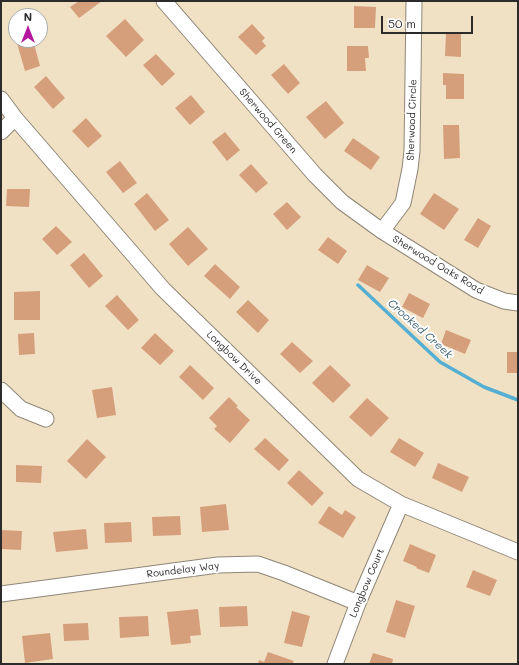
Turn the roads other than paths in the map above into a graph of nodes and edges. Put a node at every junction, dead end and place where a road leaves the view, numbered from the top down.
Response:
1 (164, 1) edge
2 (414, 1) edge
3 (1, 99) edge
4 (15, 118) junction
5 (1, 132) edge
6 (382, 231) junction
7 (518, 303) edge
8 (1, 390) edge
9 (46, 419) dead end
10 (400, 504) junction
11 (518, 552) edge
12 (1, 594) edge
13 (358, 603) junction
14 (335, 664) edge

1 - 6 street, Sherwood Green
2 - 6 street, Sherwood Circle
3 - 4 street, Longbow Drive
4 - 5 street
4 - 10 street, Longbow Drive
6 - 7 street, Sherwood Oaks Road
8 - 9 street
10 - 11 street, Longbow Drive
10 - 13 street, Longbow Court
12 - 13 street, Roundelay Way
13 - 14 street, Longbow Court

